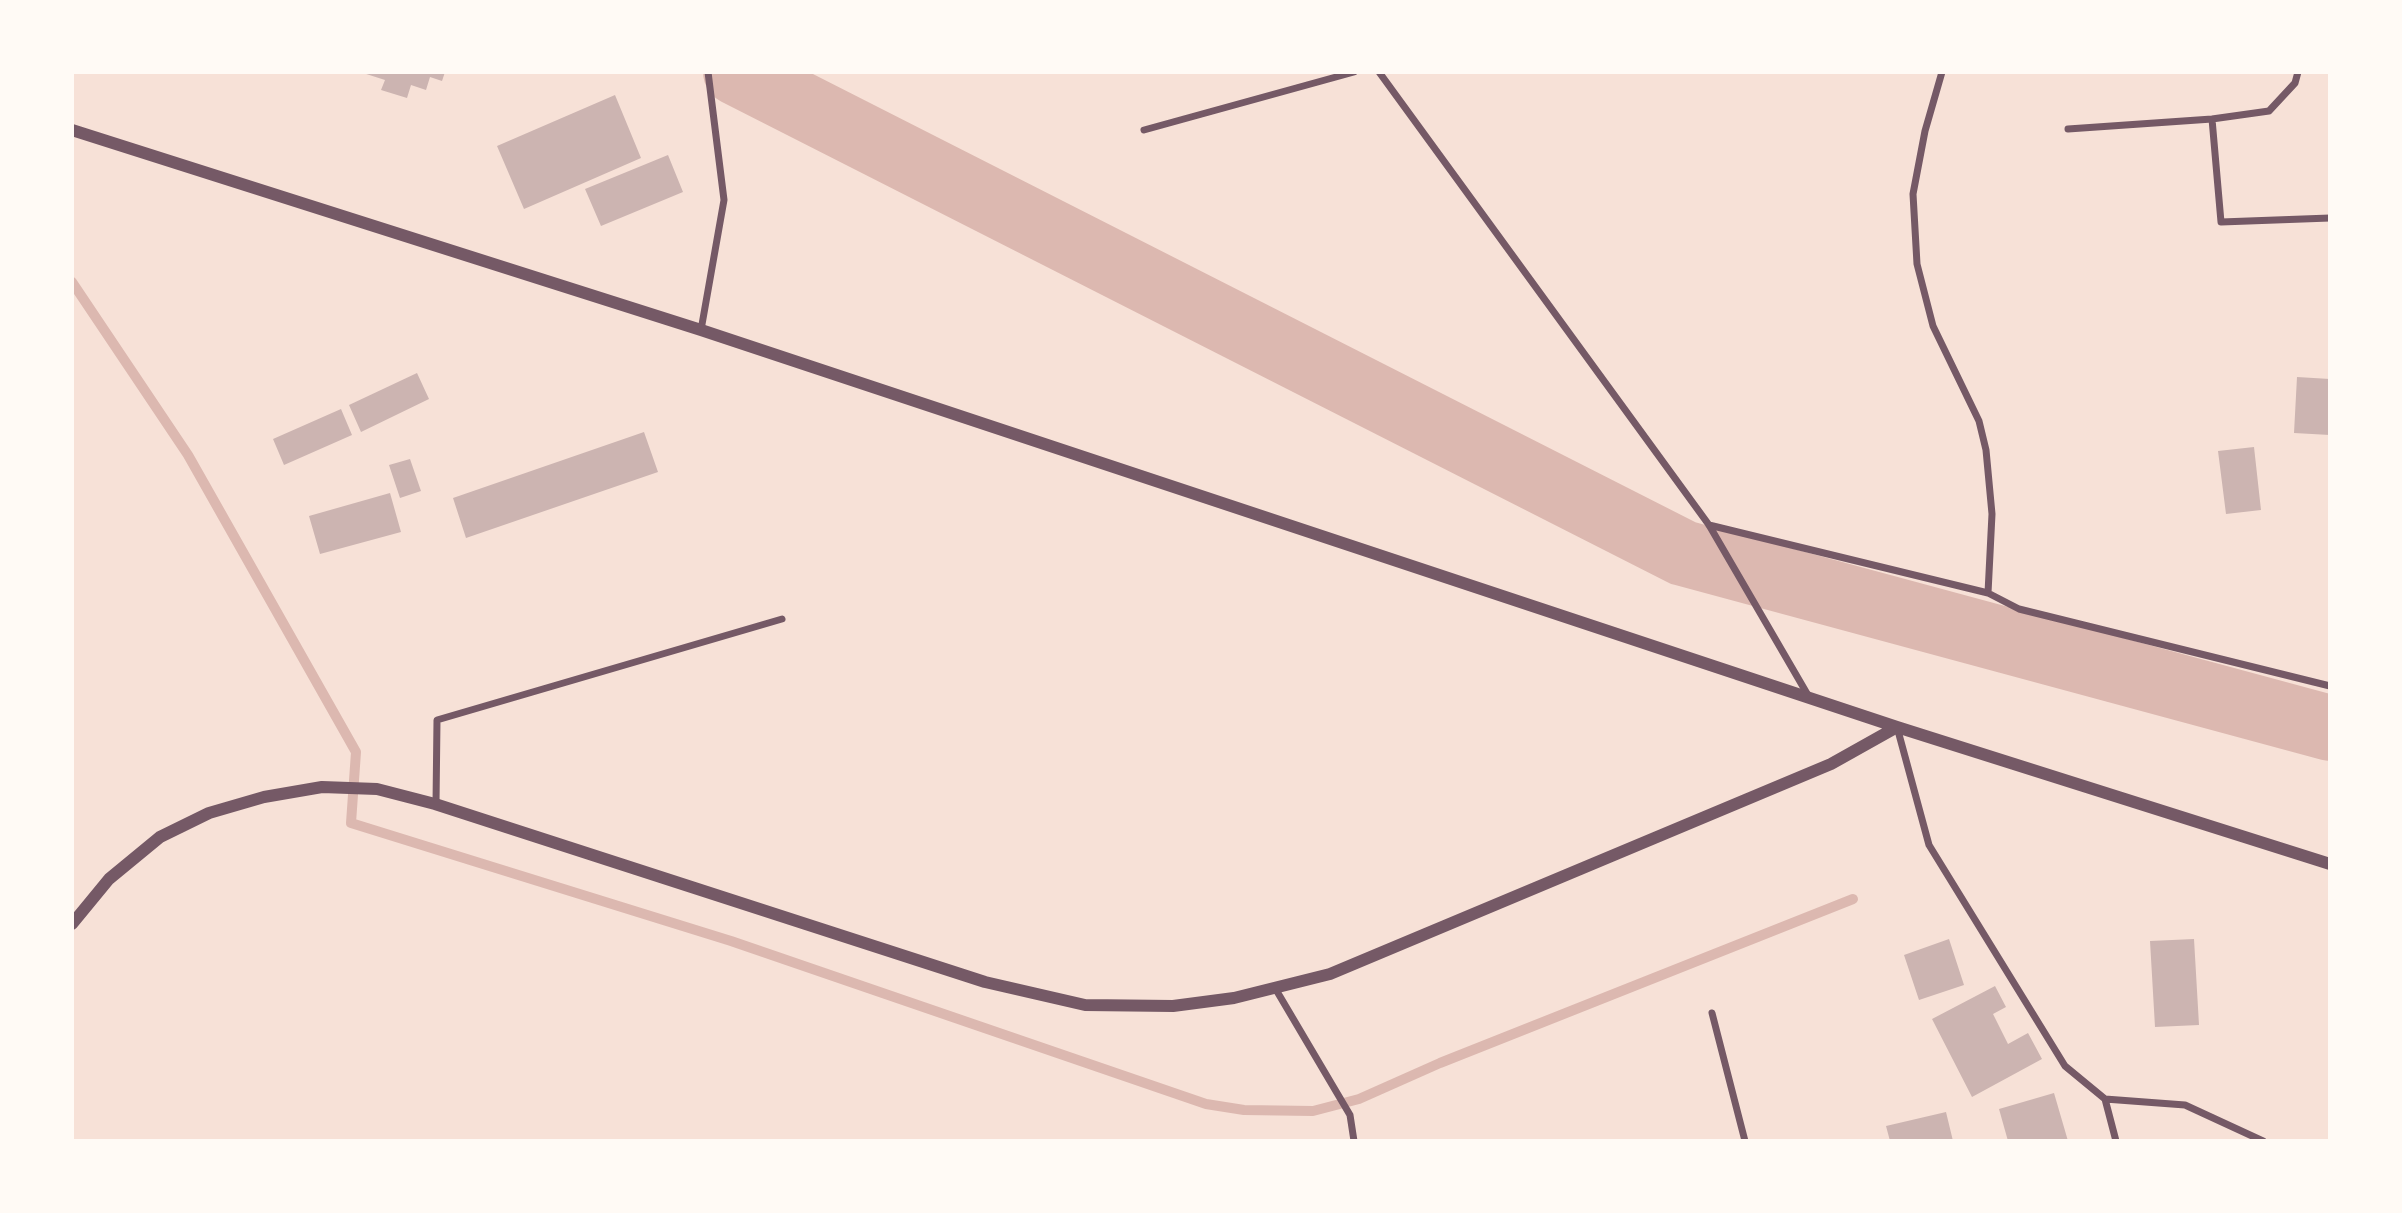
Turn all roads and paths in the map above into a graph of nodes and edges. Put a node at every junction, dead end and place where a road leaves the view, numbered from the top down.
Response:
1 (708, 72) edge
2 (1354, 72) edge
3 (1379, 72) edge
4 (1942, 72) edge
5 (2298, 72) edge
6 (2212, 119) junction
7 (2068, 129) dead end
8 (72, 130) edge
9 (1144, 130) dead end
10 (2330, 218) edge
11 (701, 330) junction
12 (1709, 525) junction
13 (1988, 593) junction
14 (782, 619) dead end
15 (2330, 686) edge
16 (1810, 698) junction
17 (1897, 727) junction
18 (436, 804) junction
19 (2330, 864) edge
20 (72, 924) edge
21 (1275, 988) junction
22 (1713, 1013) dead end
23 (2105, 1099) junction
24 (1354, 1141) edge
25 (1745, 1141) edge
26 (2116, 1141) edge
27 (2263, 1141) edge

1 - 11 street
2 - 9 street
3 - 12 street
4 - 13 street
5 - 6 street
6 - 7 street
6 - 10 street
8 - 11 street
11 - 16 street
12 - 13 street
12 - 16 street
13 - 15 street
14 - 18 street
16 - 17 street
17 - 19 street
17 - 21 street
17 - 23 street
18 - 20 street
18 - 21 street
21 - 24 street
22 - 25 street
23 - 26 street
23 - 27 street

